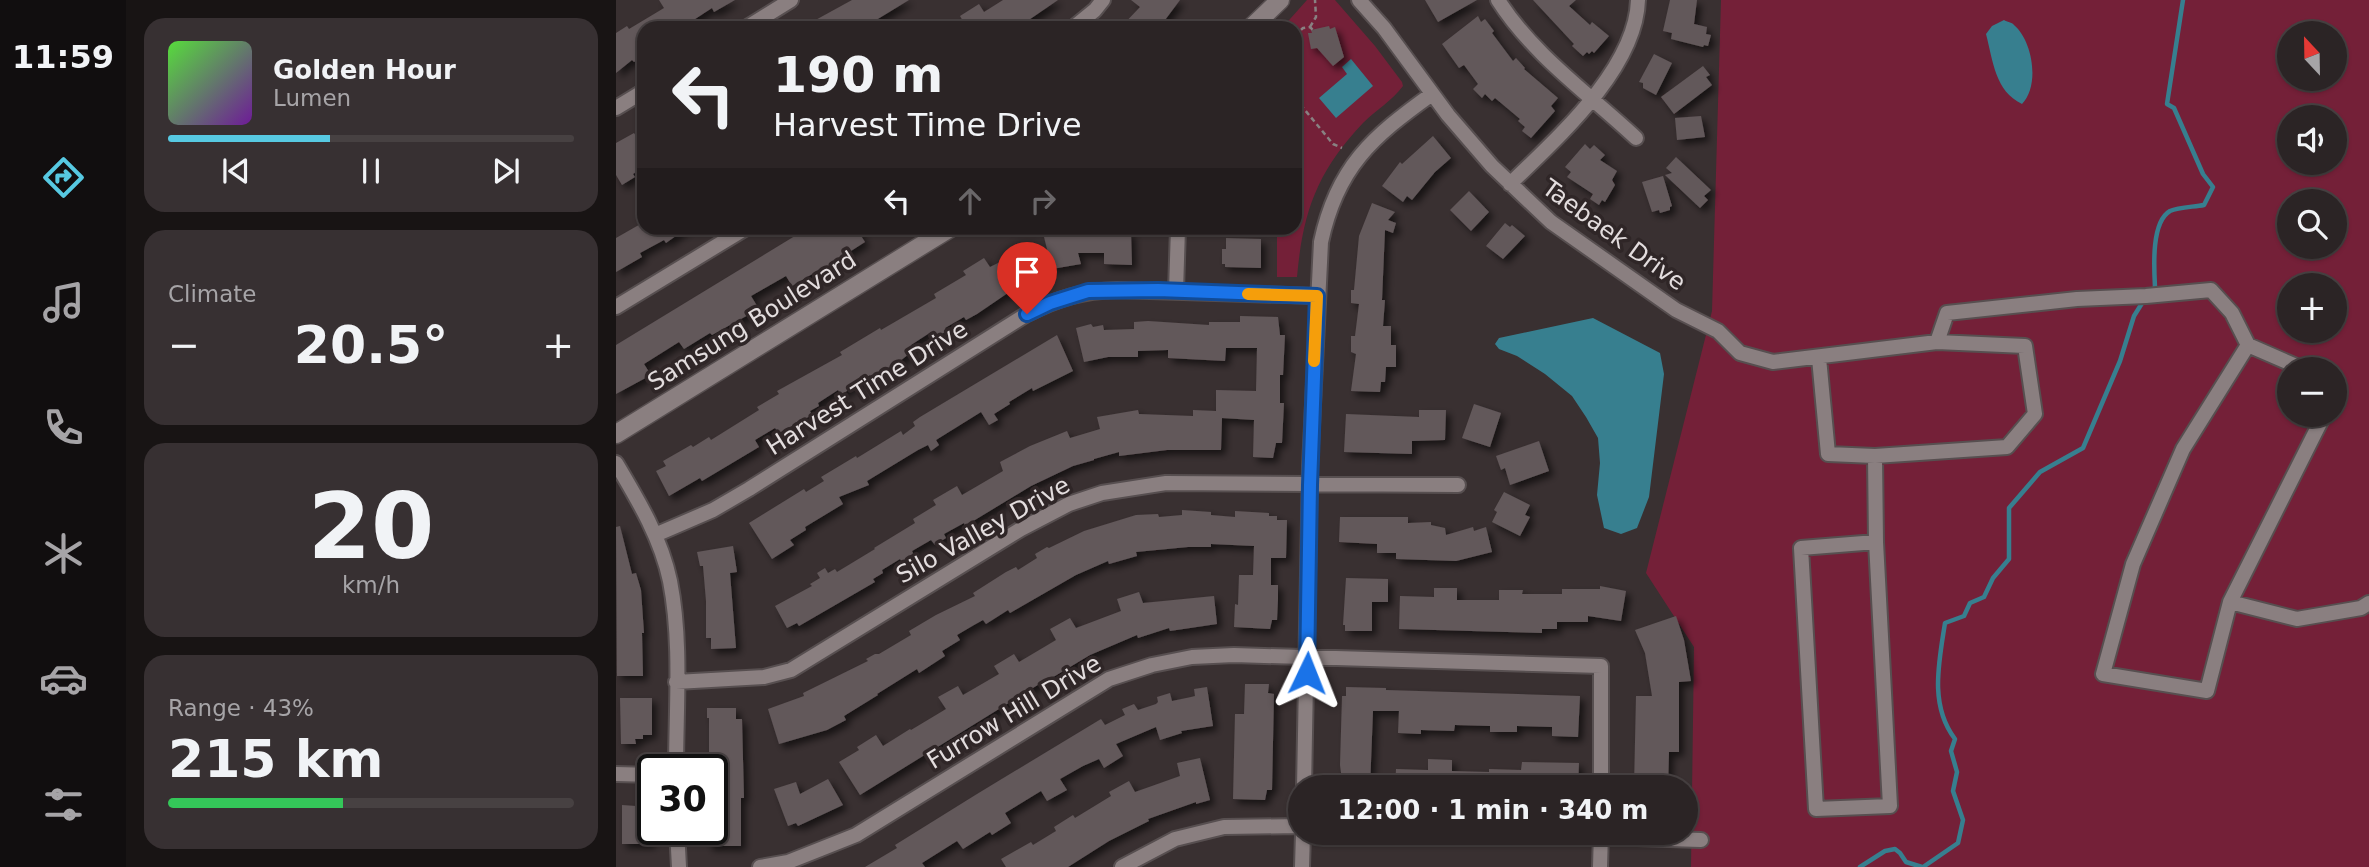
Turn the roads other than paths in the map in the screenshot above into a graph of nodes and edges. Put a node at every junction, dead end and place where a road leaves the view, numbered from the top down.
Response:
1 (791, 0) edge
2 (1103, 0) edge
3 (1280, 0) edge
4 (1359, 0) edge
5 (1498, 0) edge
6 (1638, 0) edge
7 (757, 21) edge
8 (1082, 21) edge
9 (1258, 21) edge
10 (1432, 94) junction
11 (637, 95) edge
12 (1594, 99) junction
13 (616, 108) edge
14 (1636, 138) dead end
15 (1510, 184) junction
16 (734, 235) edge
17 (939, 235) edge
18 (1178, 235) edge
19 (1176, 291) junction
20 (1317, 296) junction
21 (616, 307) edge
22 (1937, 342) junction
23 (2248, 345) junction
24 (1819, 358) junction
25 (2277, 358) edge
26 (2318, 427) edge
27 (616, 434) edge
28 (1875, 456) junction
29 (616, 463) edge
30 (1310, 485) junction
31 (1458, 485) dead end
32 (655, 535) junction
33 (1876, 542) junction
34 (2230, 602) junction
35 (2369, 603) edge
36 (1308, 657) junction
37 (676, 682) junction
38 (676, 754) edge
39 (616, 774) edge
40 (637, 775) edge
41 (1304, 775) edge
42 (1601, 775) edge
43 (1288, 826) edge
44 (1698, 840) edge
45 (1702, 840) dead end
46 (678, 845) edge
47 (1303, 845) edge
48 (1601, 845) edge
49 (679, 867) edge
50 (760, 867) edge
51 (1122, 867) edge
52 (1302, 867) edge
53 (1600, 867) edge

1 - 7 street
2 - 8 street
3 - 9 street
4 - 10 street, Taebaek Drive
5 - 12 street
6 - 12 street
10 - 15 street, Taebaek Drive
10 - 20 street
11 - 13 street
12 - 14 street
12 - 15 street
15 - 24 street, Taebaek Drive
16 - 21 street
17 - 27 street, Samsung Boulevard
18 - 19 street
19 - 20 street, Harvest Time Drive
19 - 32 street, Harvest Time Drive
20 - 30 street
22 - 23 street
22 - 24 street, Taebaek Drive
22 - 28 street, Taebaek Drive
23 - 25 street
23 - 34 street
24 - 28 street
26 - 34 street
28 - 33 street
29 - 32 street
30 - 31 street, Silo Valley Drive
30 - 36 street
30 - 37 street, Silo Valley Drive
32 - 37 street
33 - 33 street
34 - 35 street
36 - 41 street
36 - 42 street, Furrow Hill Drive
36 - 50 street, Furrow Hill Drive
37 - 38 street
39 - 40 street
43 - 51 street
44 - 45 street
46 - 49 street
47 - 52 street
48 - 53 street

